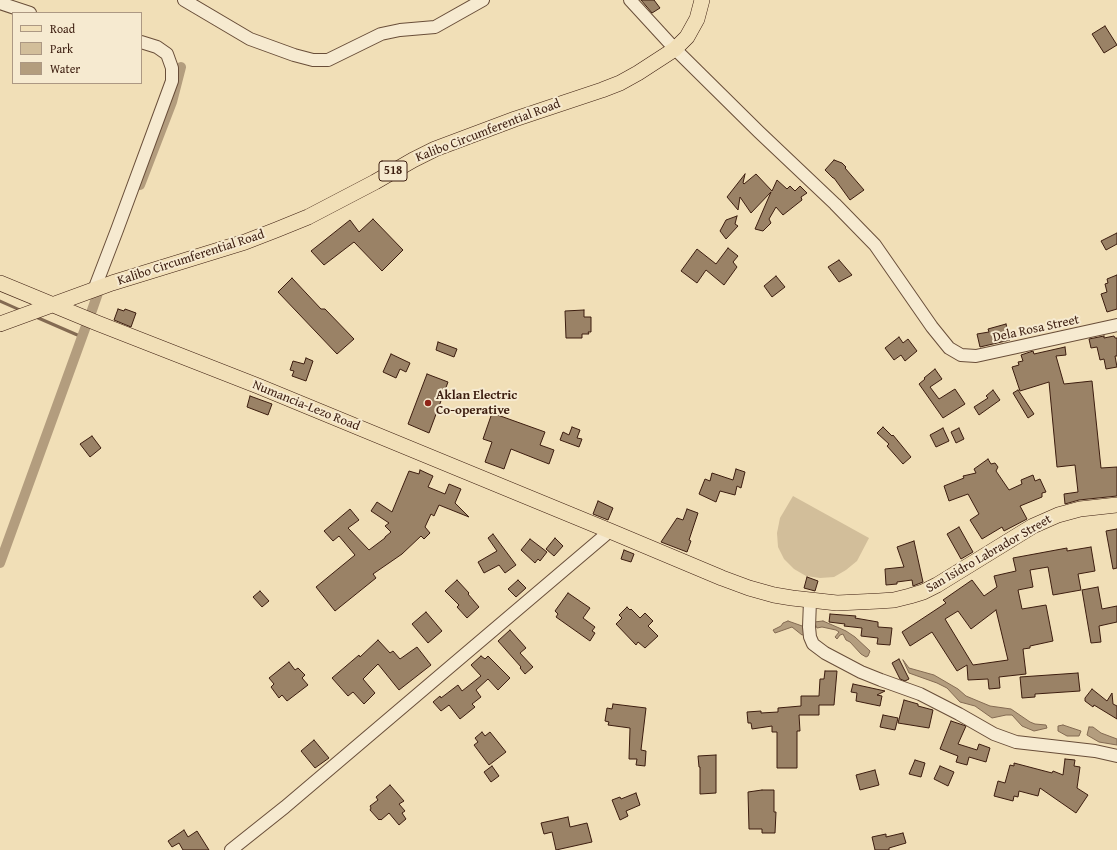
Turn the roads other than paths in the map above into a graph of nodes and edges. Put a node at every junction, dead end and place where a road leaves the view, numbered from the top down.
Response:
1 (184, 0) edge
2 (482, 0) edge
3 (630, 0) edge
4 (702, 0) edge
5 (0, 3) edge
6 (27, 12) edge
7 (142, 42) edge
8 (675, 49) junction
9 (0, 283) edge
10 (94, 290) junction
11 (54, 305) junction
12 (0, 324) edge
13 (1117, 325) edge
14 (1117, 505) edge
15 (610, 531) junction
16 (810, 601) junction
17 (1117, 756) edge
18 (231, 850) edge

1 - 2 street
3 - 8 street
4 - 8 main road, Kalibo Circumferential Road / 518
5 - 6 street
7 - 10 street
8 - 10 main road, Kalibo Circumferential Road / 518
8 - 13 street, Dela Rosa Street
9 - 11 main road, Numancia-Lezo Road
10 - 11 main road, Kalibo Circumferential Road / 518
11 - 12 main road, Kalibo Circumferential Road / 518
11 - 15 main road, Numancia-Lezo Road
14 - 16 main road, San Isidro Labrador Street
15 - 16 main road, San Isidro Labrador Street
15 - 18 street
16 - 17 street

